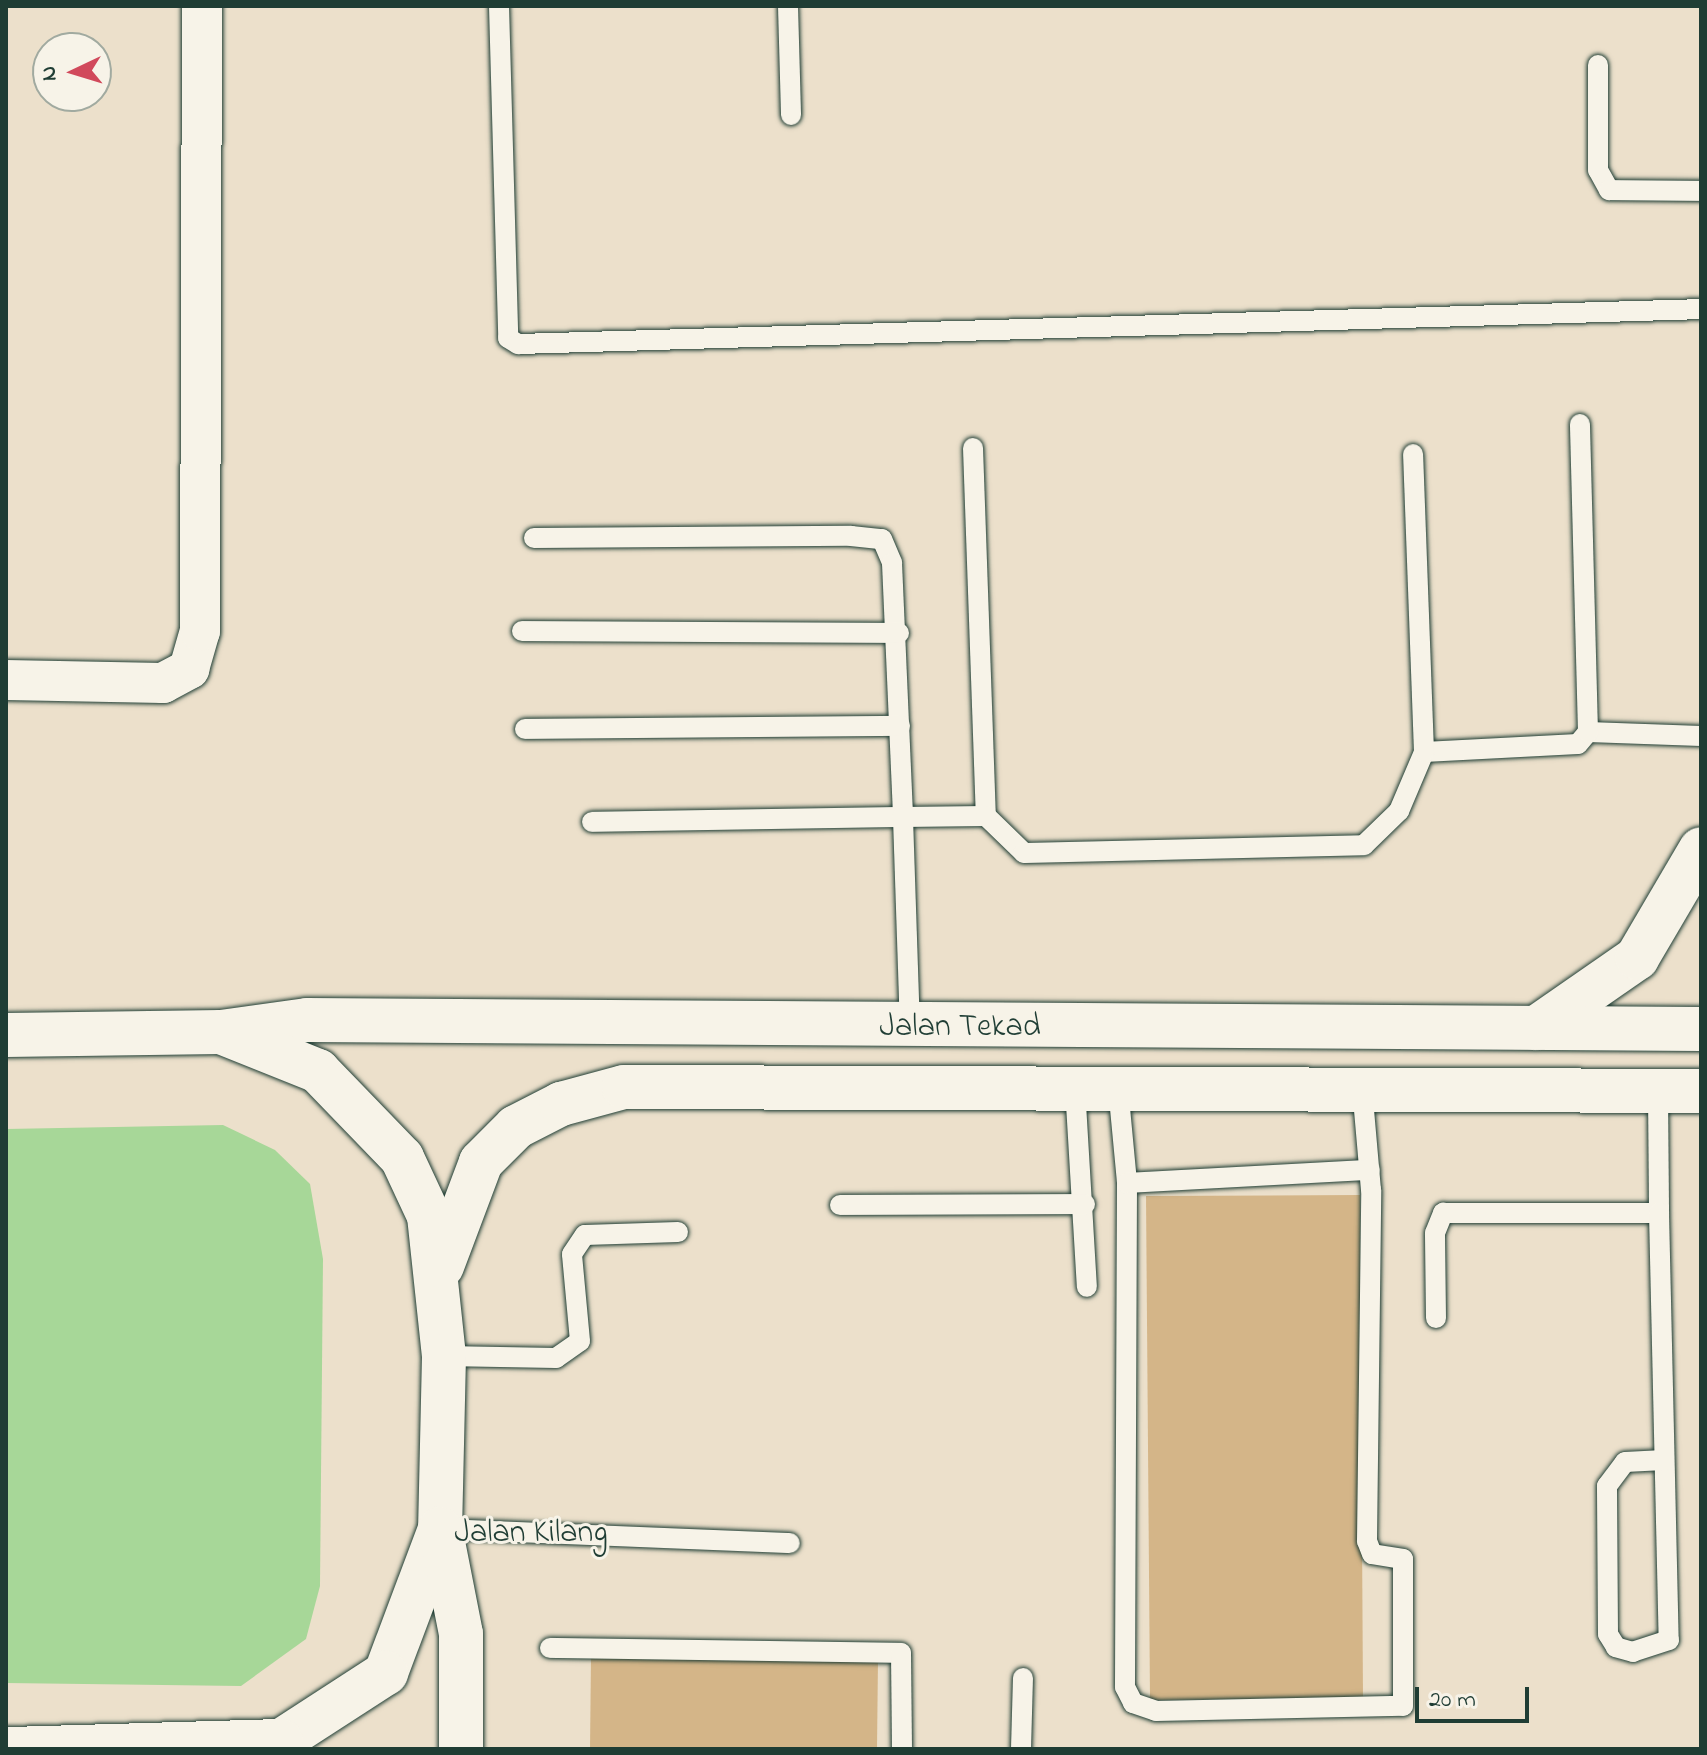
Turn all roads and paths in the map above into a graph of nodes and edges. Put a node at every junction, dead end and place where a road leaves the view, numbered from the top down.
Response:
1 (202, 6) edge
2 (499, 6) edge
3 (788, 6) edge
4 (1598, 65) dead end
5 (791, 115) dead end
6 (1701, 191) edge
7 (1701, 309) edge
8 (1580, 424) dead end
9 (973, 448) dead end
10 (1413, 454) dead end
11 (534, 538) dead end
12 (522, 631) dead end
13 (899, 633) junction
14 (6, 680) edge
15 (900, 726) junction
16 (525, 729) dead end
17 (1588, 732) junction
18 (1701, 736) edge
19 (1424, 752) junction
20 (986, 816) junction
21 (903, 817) junction
22 (592, 822) dead end
23 (1701, 849) edge
24 (1536, 1028) junction
25 (910, 1029) junction
26 (1701, 1029) edge
27 (221, 1032) junction
28 (6, 1035) edge
29 (1075, 1087) junction
30 (1118, 1087) junction
31 (1362, 1087) junction
32 (1701, 1091) edge
33 (1658, 1092) junction
34 (1370, 1170) junction
35 (1127, 1183) junction
36 (1085, 1204) junction
37 (840, 1205) dead end
38 (1659, 1213) junction
39 (678, 1232) dead end
40 (436, 1285) junction
41 (1087, 1287) dead end
42 (1436, 1318) dead end
43 (444, 1356) junction
44 (1664, 1460) junction
45 (440, 1529) junction
46 (790, 1543) dead end
47 (550, 1648) dead end
48 (1023, 1678) dead end
49 (196, 1748) edge
50 (6, 1749) edge
51 (461, 1749) edge
52 (902, 1749) edge
53 (1021, 1749) edge

1 - 14 street
2 - 7 lane
3 - 5 lane
4 - 6 lane
8 - 17 lane
9 - 20 lane
10 - 19 lane
11 - 13 lane
12 - 13 lane
13 - 15 lane
15 - 16 lane
15 - 21 lane
17 - 18 lane
17 - 19 lane
19 - 20 lane
20 - 21 lane
21 - 22 lane
21 - 25 lane
23 - 24 street
24 - 25 street, Jalan Tekad
24 - 26 street, Jalan Tekad
25 - 27 street, Jalan Tekad
27 - 28 street, Jalan Tekad
27 - 40 street
29 - 30 street, Jalan Tekad
29 - 36 lane
29 - 40 street, Jalan Tekad
30 - 31 street, Jalan Tekad
30 - 35 lane
31 - 33 street, Jalan Tekad
31 - 34 lane
32 - 33 street, Jalan Tekad
33 - 38 lane
34 - 35 lane
34 - 35 lane
36 - 37 lane
36 - 41 lane
38 - 42 lane
38 - 44 lane
39 - 43 lane
40 - 43 street
43 - 45 street
44 - 44 lane
45 - 46 lane, Jalan Kilang
45 - 49 street
45 - 51 street, Jalan Kilang
47 - 52 lane
48 - 53 lane
49 - 50 street

